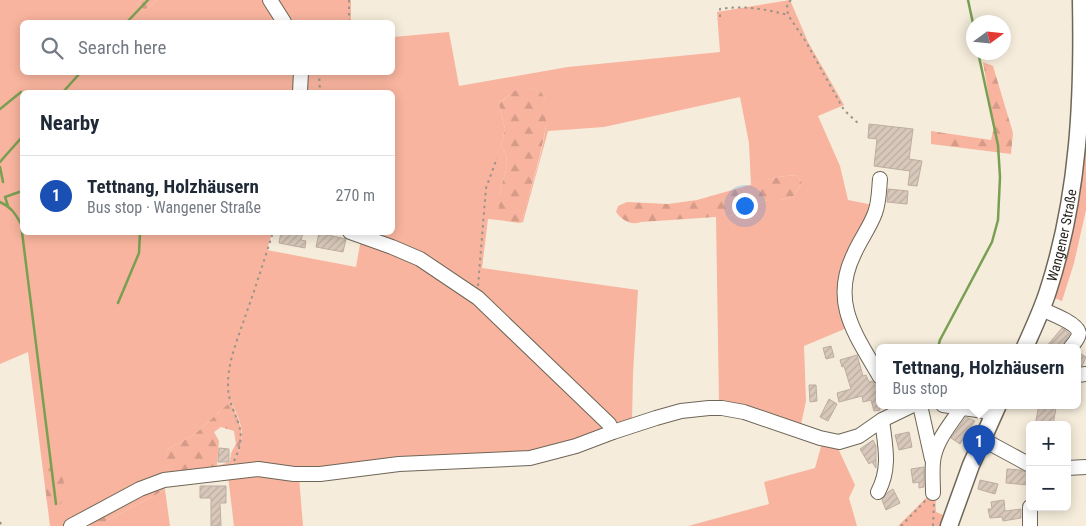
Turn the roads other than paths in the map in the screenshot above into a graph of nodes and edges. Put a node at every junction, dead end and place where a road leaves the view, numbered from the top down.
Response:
1 (270, 0) edge
2 (1080, 0) edge
3 (283, 20) edge
4 (301, 75) edge
5 (300, 90) edge
6 (880, 179) dead end
7 (359, 235) edge
8 (1041, 309) junction
9 (1026, 344) edge
10 (1073, 344) edge
11 (876, 370) edge
12 (904, 409) edge
13 (913, 409) edge
14 (961, 409) edge
15 (973, 409) edge
16 (995, 410) edge
17 (882, 420) junction
18 (613, 432) junction
19 (982, 439) junction
20 (933, 463) junction
21 (1026, 463) edge
22 (1071, 468) edge
23 (1086, 468) edge
24 (878, 492) dead end
25 (933, 493) road end
26 (1030, 511) edge
27 (70, 526) edge
28 (949, 526) edge
29 (1030, 526) edge

1 - 3 street
2 - 8 main road, Wangener Straße
4 - 5 street
6 - 11 street
7 - 18 street
8 - 9 main road, Wangener Straße
8 - 10 street
12 - 17 street
13 - 20 street
14 - 20 street
15 - 16 street
16 - 19 main road
17 - 18 street
17 - 24 street
18 - 27 street
19 - 21 street
19 - 28 main road
20 - 25 street
22 - 23 street
26 - 29 street

